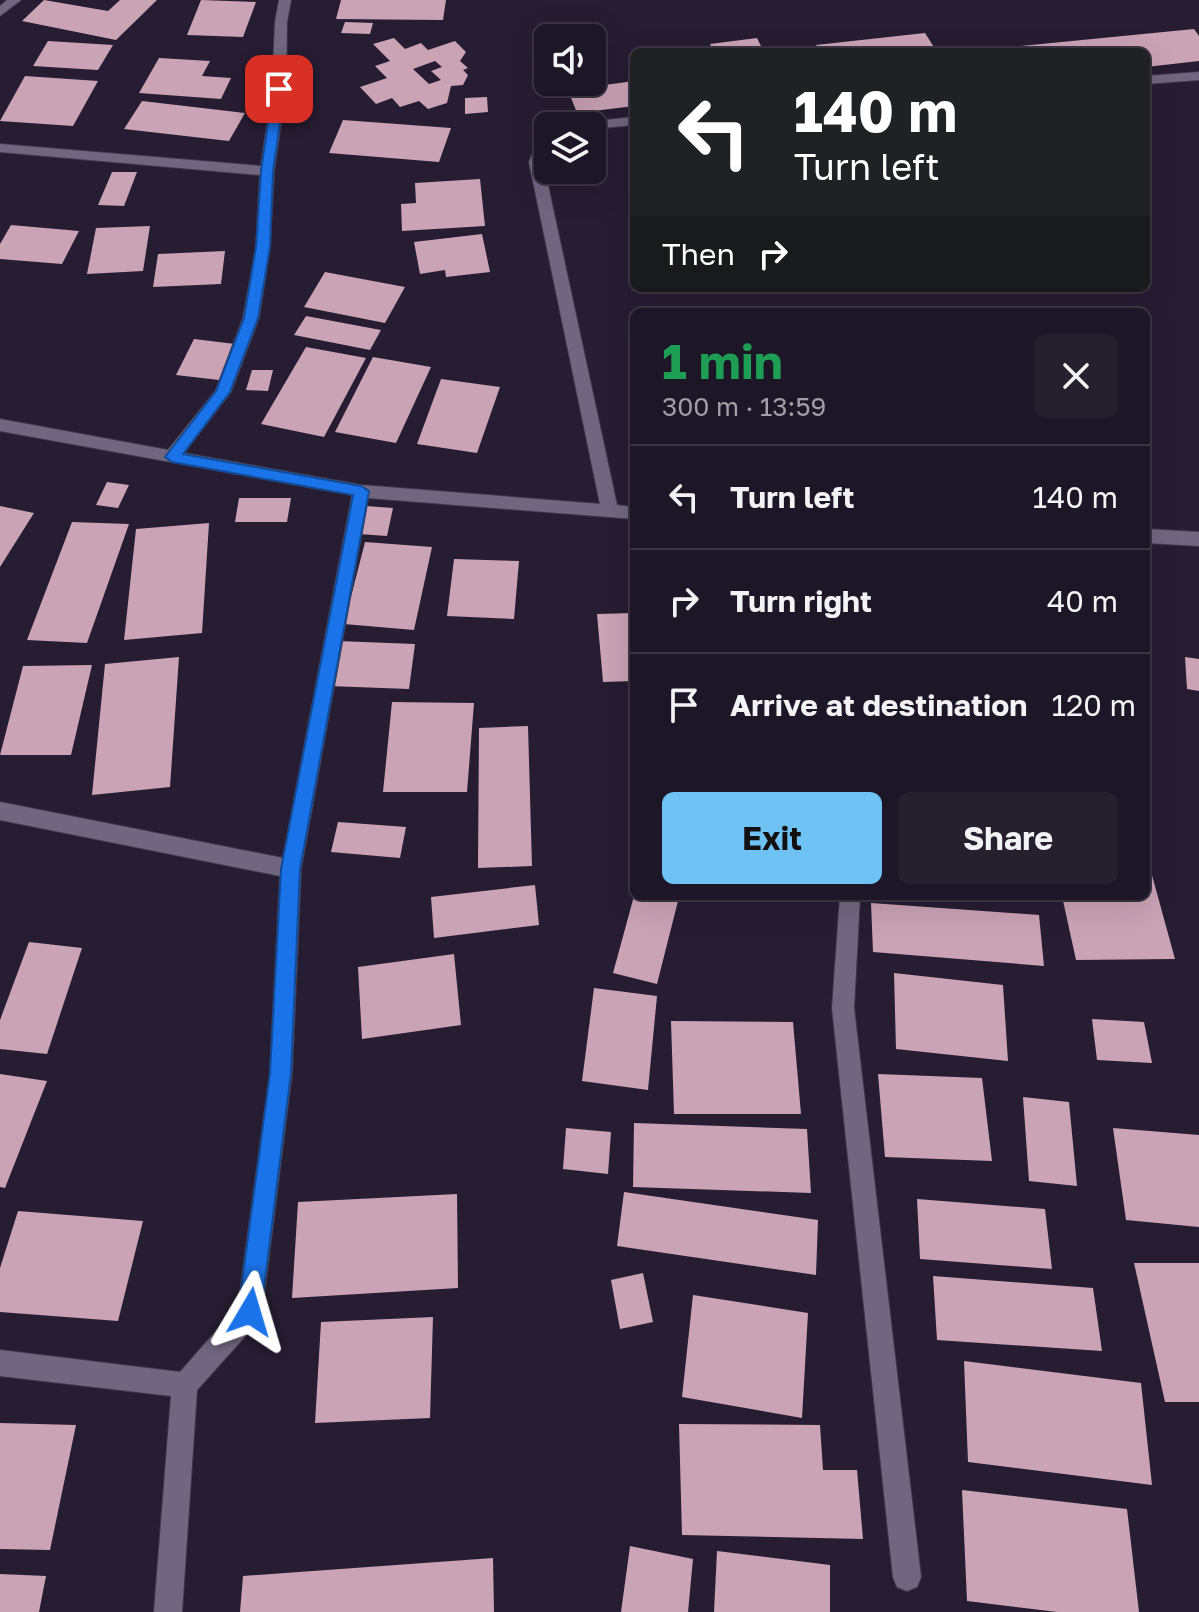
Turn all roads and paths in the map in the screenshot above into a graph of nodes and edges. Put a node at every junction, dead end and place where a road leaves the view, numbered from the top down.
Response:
1 (15, 0) edge
2 (285, 0) edge
3 (0, 12) edge
4 (1199, 76) edge
5 (1150, 80) edge
6 (630, 121) edge
7 (606, 124) edge
8 (0, 148) edge
9 (267, 171) junction
10 (541, 184) edge
11 (0, 425) edge
12 (172, 457) junction
13 (361, 491) junction
14 (610, 512) junction
15 (630, 513) edge
16 (1150, 536) edge
17 (1199, 539) edge
18 (0, 811) edge
19 (291, 869) junction
20 (850, 900) edge
21 (0, 1363) edge
22 (185, 1385) junction
23 (907, 1577) dead end
24 (168, 1612) edge

1 - 3 street
2 - 9 street
4 - 5 street
6 - 7 street
8 - 9 street
9 - 12 street
10 - 14 street
11 - 12 street
12 - 13 street
13 - 14 street
13 - 19 street
14 - 15 street
16 - 17 street
18 - 19 street
19 - 22 street
20 - 23 street
21 - 22 street
22 - 24 street

